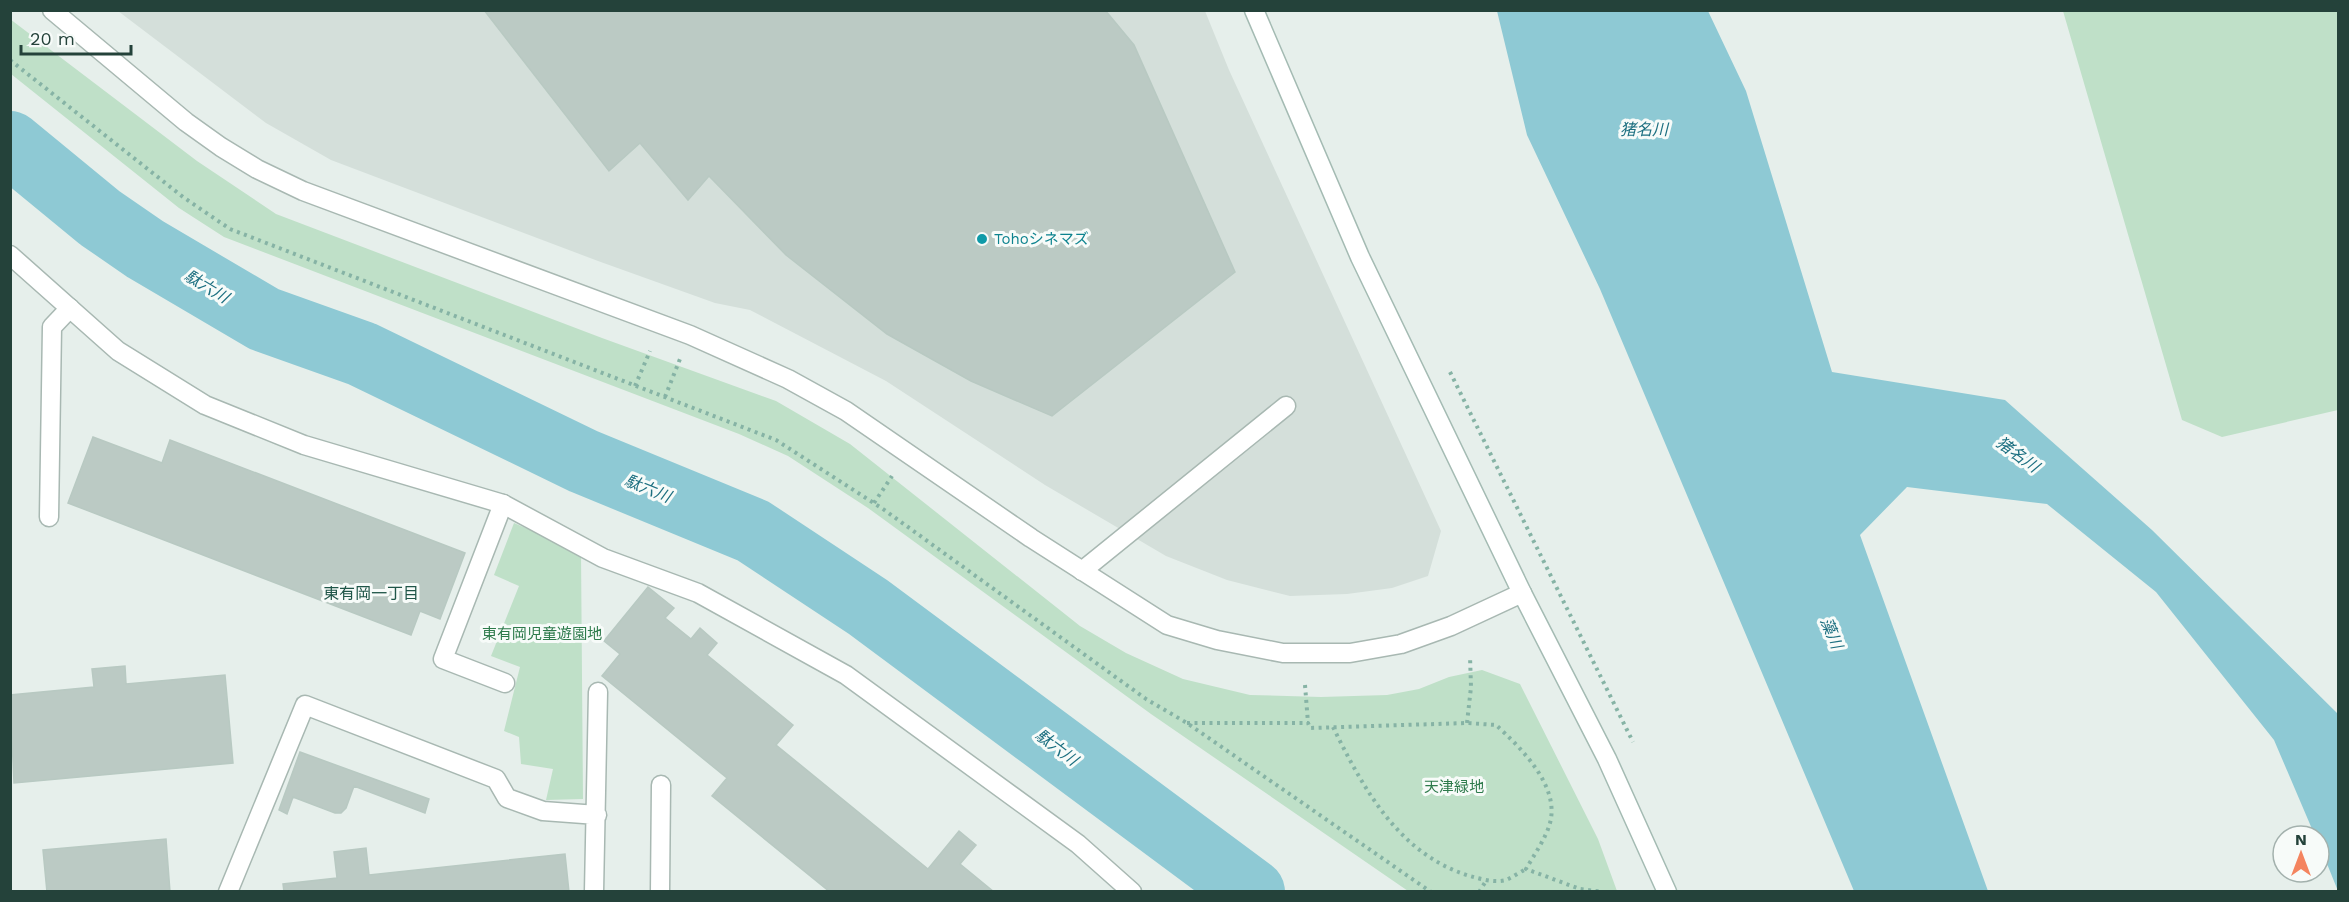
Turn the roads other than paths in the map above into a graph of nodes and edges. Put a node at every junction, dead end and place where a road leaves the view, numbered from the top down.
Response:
1 (52, 10) edge
2 (1254, 10) edge
3 (10, 255) edge
4 (70, 308) junction
5 (1286, 406) dead end
6 (503, 504) junction
7 (49, 516) dead end
8 (1082, 571) junction
9 (1522, 593) junction
10 (505, 683) dead end
11 (598, 692) dead end
12 (662, 785) dead end
13 (597, 815) junction
14 (228, 891) edge
15 (594, 891) edge
16 (660, 891) edge
17 (1132, 891) edge
18 (1668, 891) edge

1 - 8 street
2 - 9 street
3 - 4 street
4 - 6 street
4 - 7 street
5 - 8 street
6 - 10 street
6 - 17 street
8 - 9 street
9 - 18 street
11 - 13 street
12 - 16 street
13 - 14 street
13 - 15 street

